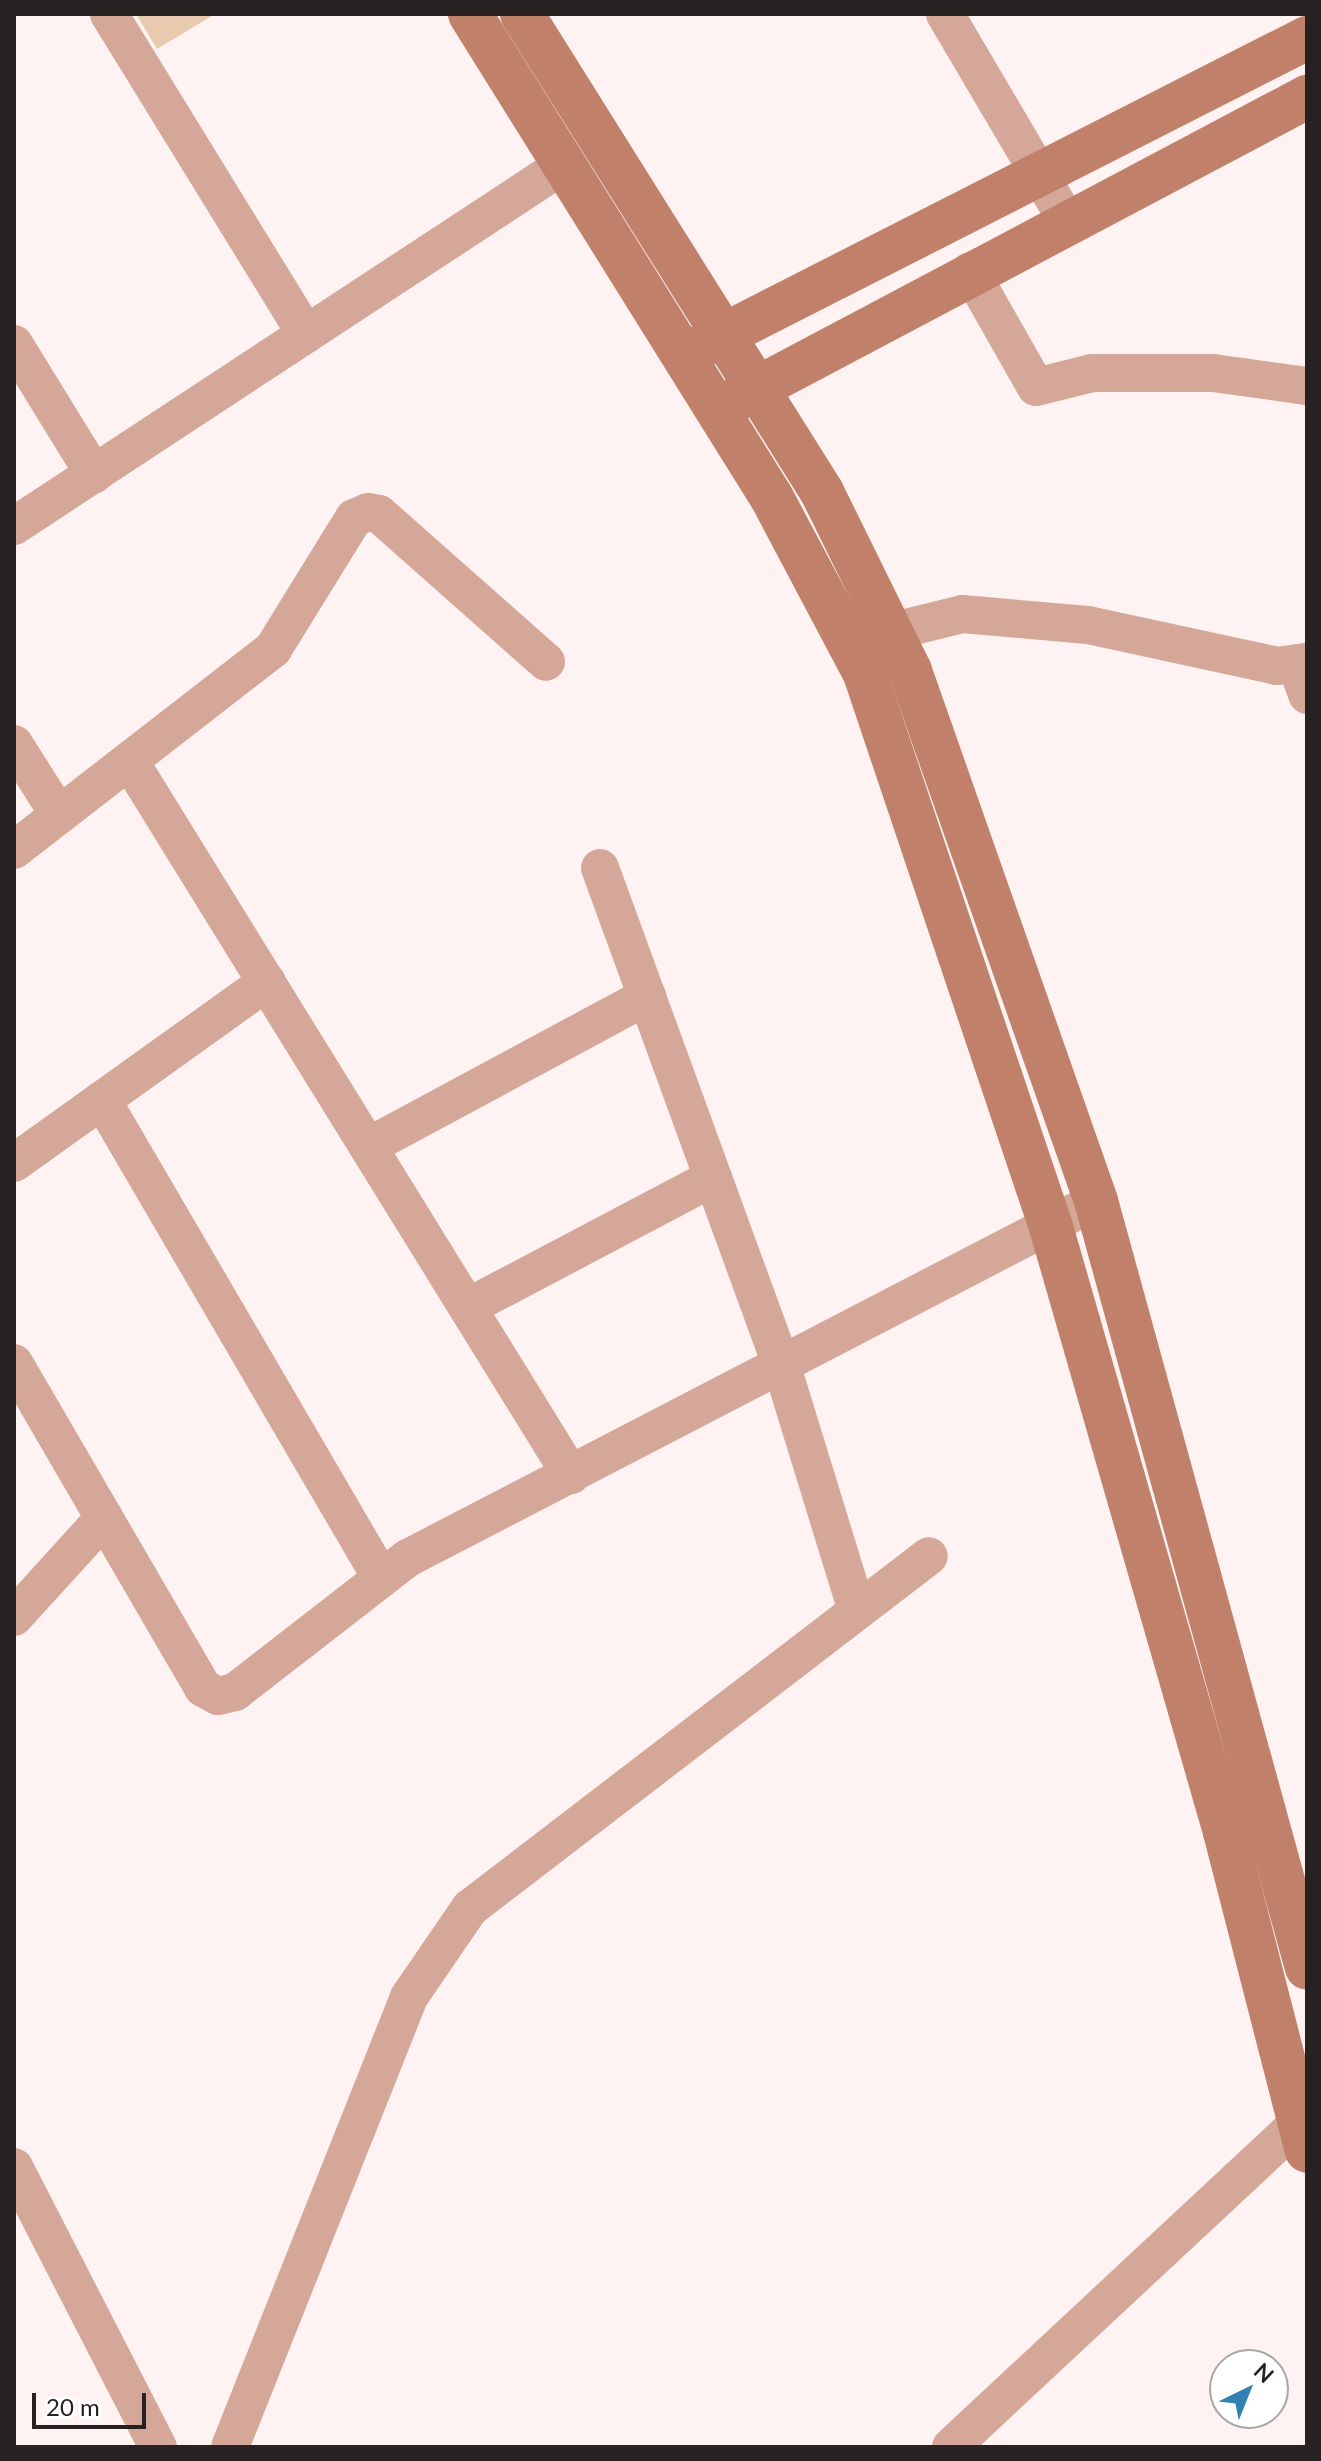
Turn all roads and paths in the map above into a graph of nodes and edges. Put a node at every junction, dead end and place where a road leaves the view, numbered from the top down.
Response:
1 (109, 14) edge
2 (470, 14) edge
3 (522, 14) edge
4 (945, 14) edge
5 (1307, 38) edge
6 (1307, 97) edge
7 (565, 164) junction
8 (1040, 176) junction
9 (1068, 223) junction
10 (970, 271) junction
11 (723, 333) junction
12 (306, 334) junction
13 (14, 344) edge
14 (684, 357) junction
15 (1307, 386) edge
16 (756, 387) junction
17 (718, 411) junction
18 (94, 474) junction
19 (14, 526) edge
20 (890, 632) junction
21 (546, 662) dead end
22 (1303, 673) edge
23 (14, 744) edge
24 (132, 765) junction
25 (59, 815) junction
26 (14, 850) edge
27 (600, 868) dead end
28 (267, 982) junction
29 (647, 996) junction
30 (102, 1100) junction
31 (369, 1146) junction
32 (14, 1163) edge
33 (713, 1178) junction
34 (1096, 1201) junction
35 (1051, 1227) junction
36 (468, 1307) junction
37 (14, 1363) edge
38 (782, 1367) junction
39 (571, 1475) junction
40 (104, 1518) junction
41 (929, 1556) dead end
42 (380, 1576) junction
43 (857, 1611) junction
44 (14, 1617) edge
45 (1269, 1820) junction
46 (1225, 1832) junction
47 (1307, 1968) edge
48 (1303, 2137) edge
49 (14, 2167) edge
50 (158, 2447) edge
51 (230, 2447) edge
52 (951, 2447) edge

1 - 12 street
2 - 7 street
3 - 11 street
4 - 8 street
5 - 8 street
6 - 9 street
7 - 12 street
7 - 14 street
8 - 9 street
8 - 11 street
9 - 10 street
10 - 15 street
10 - 16 street
11 - 14 street
11 - 16 street
12 - 18 street
13 - 18 street
14 - 17 street
16 - 17 street
16 - 20 street
17 - 35 street
18 - 19 street
20 - 22 street
20 - 34 street
21 - 24 street
23 - 25 street
24 - 25 street
24 - 28 street
25 - 26 street
27 - 29 street
28 - 30 street
28 - 31 street
29 - 31 street
29 - 33 street
30 - 32 street
30 - 42 street
31 - 36 street
33 - 36 street
33 - 38 street
34 - 35 street
34 - 45 street
35 - 38 street
35 - 46 street
36 - 39 street
37 - 40 street
38 - 39 street
38 - 43 street
39 - 42 street
40 - 42 street
40 - 44 street
41 - 43 street
43 - 51 street
45 - 46 street
45 - 47 street
46 - 48 street
48 - 52 street
49 - 50 street

